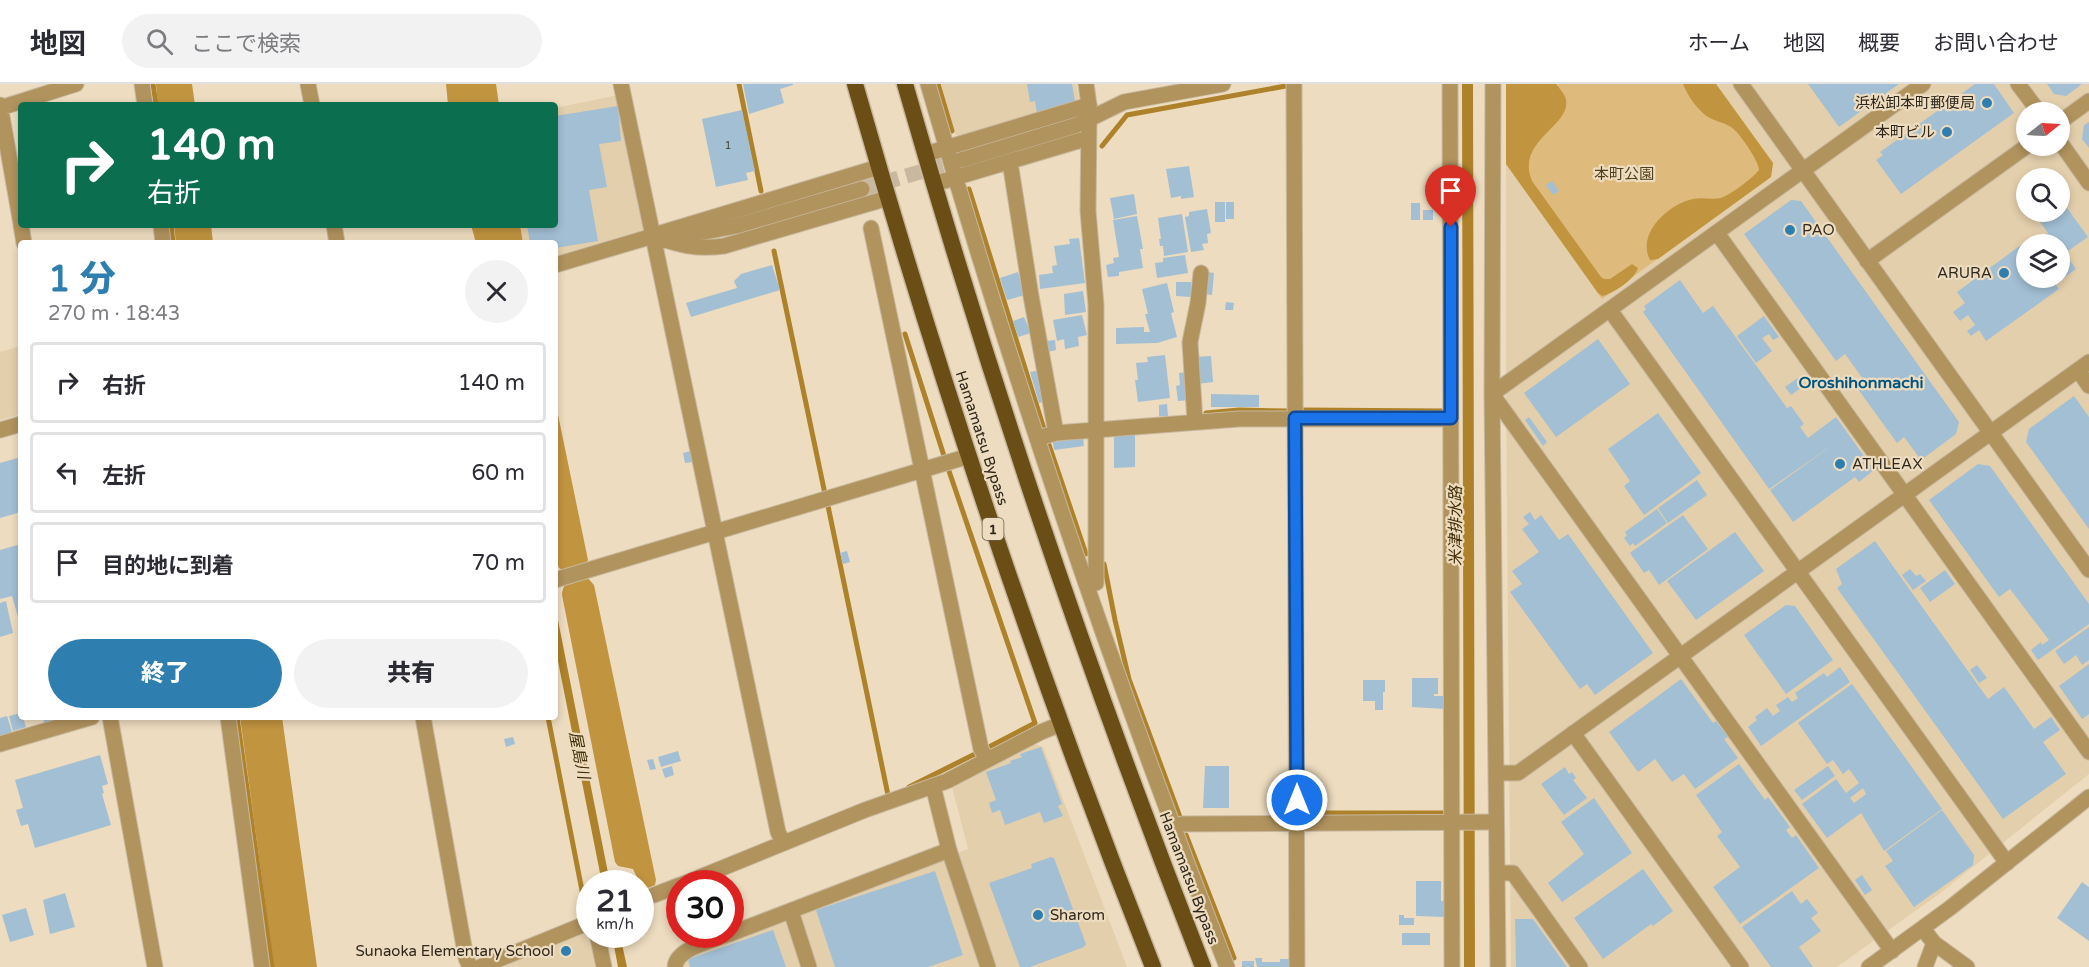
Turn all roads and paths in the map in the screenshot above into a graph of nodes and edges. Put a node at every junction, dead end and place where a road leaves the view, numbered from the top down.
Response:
1 (76, 84) edge
2 (142, 84) edge
3 (308, 84) edge
4 (621, 84) edge
5 (855, 84) edge
6 (905, 84) edge
7 (928, 84) edge
8 (1086, 84) edge
9 (1223, 84) edge
10 (1294, 84) edge
11 (1450, 84) edge
12 (1493, 84) edge
13 (1741, 84) edge
14 (1923, 84) edge
15 (2018, 84) edge
16 (1181, 88) edge
17 (2089, 101) edge
18 (145, 102) edge
19 (311, 102) edge
20 (2032, 102) edge
21 (0, 107) edge
22 (1089, 112) junction
23 (2070, 115) edge
24 (1088, 138) junction
25 (947, 147) junction
26 (926, 154) junction
27 (2016, 154) edge
28 (2070, 156) edge
29 (961, 159) tunnel mouth
30 (1010, 162) junction
31 (879, 167) junction
32 (1803, 171) junction
33 (956, 177) junction
34 (2089, 183) edge
35 (934, 184) junction
36 (862, 189) tunnel mouth
37 (888, 198) junction
38 (870, 203) junction
39 (18, 207) edge
40 (872, 228) dead end
41 (1717, 232) junction
42 (653, 236) junction
43 (878, 261) junction
44 (1867, 261) junction
45 (558, 264) edge
46 (1201, 273) dead end
47 (1610, 310) junction
48 (2083, 366) edge
49 (2089, 386) edge
50 (1492, 394) junction
51 (1295, 418) junction
52 (1451, 418) junction
53 (1195, 422) junction
54 (18, 425) edge
55 (1096, 429) junction
56 (0, 430) edge
57 (1056, 432) junction
58 (1990, 433) junction
59 (1038, 438) junction
60 (969, 456) junction
61 (922, 471) junction
62 (1905, 495) junction
63 (715, 532) junction
64 (2089, 570) edge
65 (1798, 572) junction
66 (558, 578) edge
67 (1087, 586) junction
68 (1680, 656) junction
69 (82, 720) edge
70 (111, 720) edge
71 (228, 720) edge
72 (424, 720) edge
73 (1061, 724) junction
74 (1574, 733) junction
75 (0, 744) edge
76 (2089, 752) edge
77 (987, 760) junction
78 (1496, 773) junction
79 (933, 786) junction
80 (2089, 797) edge
81 (1455, 822) junction
82 (1489, 822) junction
83 (1297, 823) junction
84 (1174, 827) junction
85 (783, 843) junction
86 (949, 850) junction
87 (2007, 864) junction
88 (716, 870) edge
89 (1497, 873) junction
90 (666, 890) edge
91 (1175, 894) junction
92 (654, 895) dead end
93 (791, 911) junction
94 (576, 928) edge
95 (1923, 928) junction
96 (744, 929) edge
97 (1934, 943) junction
98 (600, 948) edge
99 (693, 948) edge
100 (1892, 951) junction
101 (155, 967) edge
102 (262, 967) edge
103 (470, 967) edge
104 (480, 967) edge
105 (604, 967) edge
106 (675, 967) edge
107 (809, 967) edge
108 (988, 967) edge
109 (1153, 967) edge
110 (1191, 967) edge
111 (1203, 967) edge
112 (1227, 967) edge
113 (1297, 967) edge
114 (1452, 967) edge
115 (1498, 967) edge
116 (1580, 967) edge
117 (1741, 967) edge
118 (1869, 967) edge
119 (1924, 967) edge
120 (1967, 967) edge

1 - 21 street
2 - 18 street
3 - 19 street
4 - 42 street
5 - 31 highway, Hamamatsu Bypass / 1
6 - 26 highway, Hamamatsu Bypass
7 - 25 street
8 - 22 street
9 - 16 street
10 - 51 street
11 - 52 street
12 - 50 street
13 - 32 street
14 - 32 street
15 - 20 street
16 - 22 street
17 - 23 street
21 - 39 street
22 - 24 street
22 - 25 street
22 - 29 street
24 - 30 street
24 - 55 street
25 - 26 street
25 - 33 street
26 - 35 highway, Hamamatsu Bypass
27 - 44 street
28 - 34 street
30 - 33 street
30 - 57 street
31 - 37 highway, Hamamatsu Bypass / 1
31 - 42 street
32 - 41 street
32 - 44 street
33 - 35 street
33 - 59 street
35 - 91 highway, Hamamatsu Bypass
36 - 42 street
37 - 38 street
37 - 60 highway, Hamamatsu Bypass / 1
38 - 42 street
38 - 43 street
40 - 43 street
41 - 47 street
41 - 62 street
42 - 45 street
42 - 63 street
43 - 61 street
44 - 58 street
46 - 53 street
47 - 50 street
47 - 65 street
48 - 49 street
48 - 58 street
50 - 68 street
50 - 78 street
51 - 52 street
51 - 53 street
51 - 83 street
52 - 81 street
53 - 55 street
54 - 56 street
55 - 57 street
55 - 67 street
57 - 59 street
58 - 62 street
58 - 64 street
59 - 67 street
60 - 61 street
60 - 73 highway, Hamamatsu Bypass / 1
61 - 63 street
61 - 77 street
62 - 65 street
62 - 76 street
63 - 66 street
63 - 85 street
65 - 68 street
65 - 87 street
67 - 84 street
68 - 74 street
68 - 100 street
69 - 75 street
70 - 101 street
71 - 102 street
72 - 103 street
73 - 77 street
73 - 109 highway, Hamamatsu Bypass / 1
74 - 78 street
74 - 117 street
77 - 79 street
78 - 82 street
79 - 85 street
79 - 86 street
80 - 87 street
81 - 82 street
81 - 83 street
81 - 114 street
82 - 89 street
83 - 84 street
83 - 113 street
84 - 112 street
85 - 88 street
86 - 93 street
86 - 108 street
87 - 95 street
89 - 115 street
89 - 116 street
90 - 92 street
91 - 110 highway
91 - 111 highway, Hamamatsu Bypass
93 - 96 street
93 - 107 street
94 - 104 street
95 - 97 street
95 - 100 street
97 - 119 street
97 - 120 street
98 - 105 street
99 - 106 street
100 - 118 street

